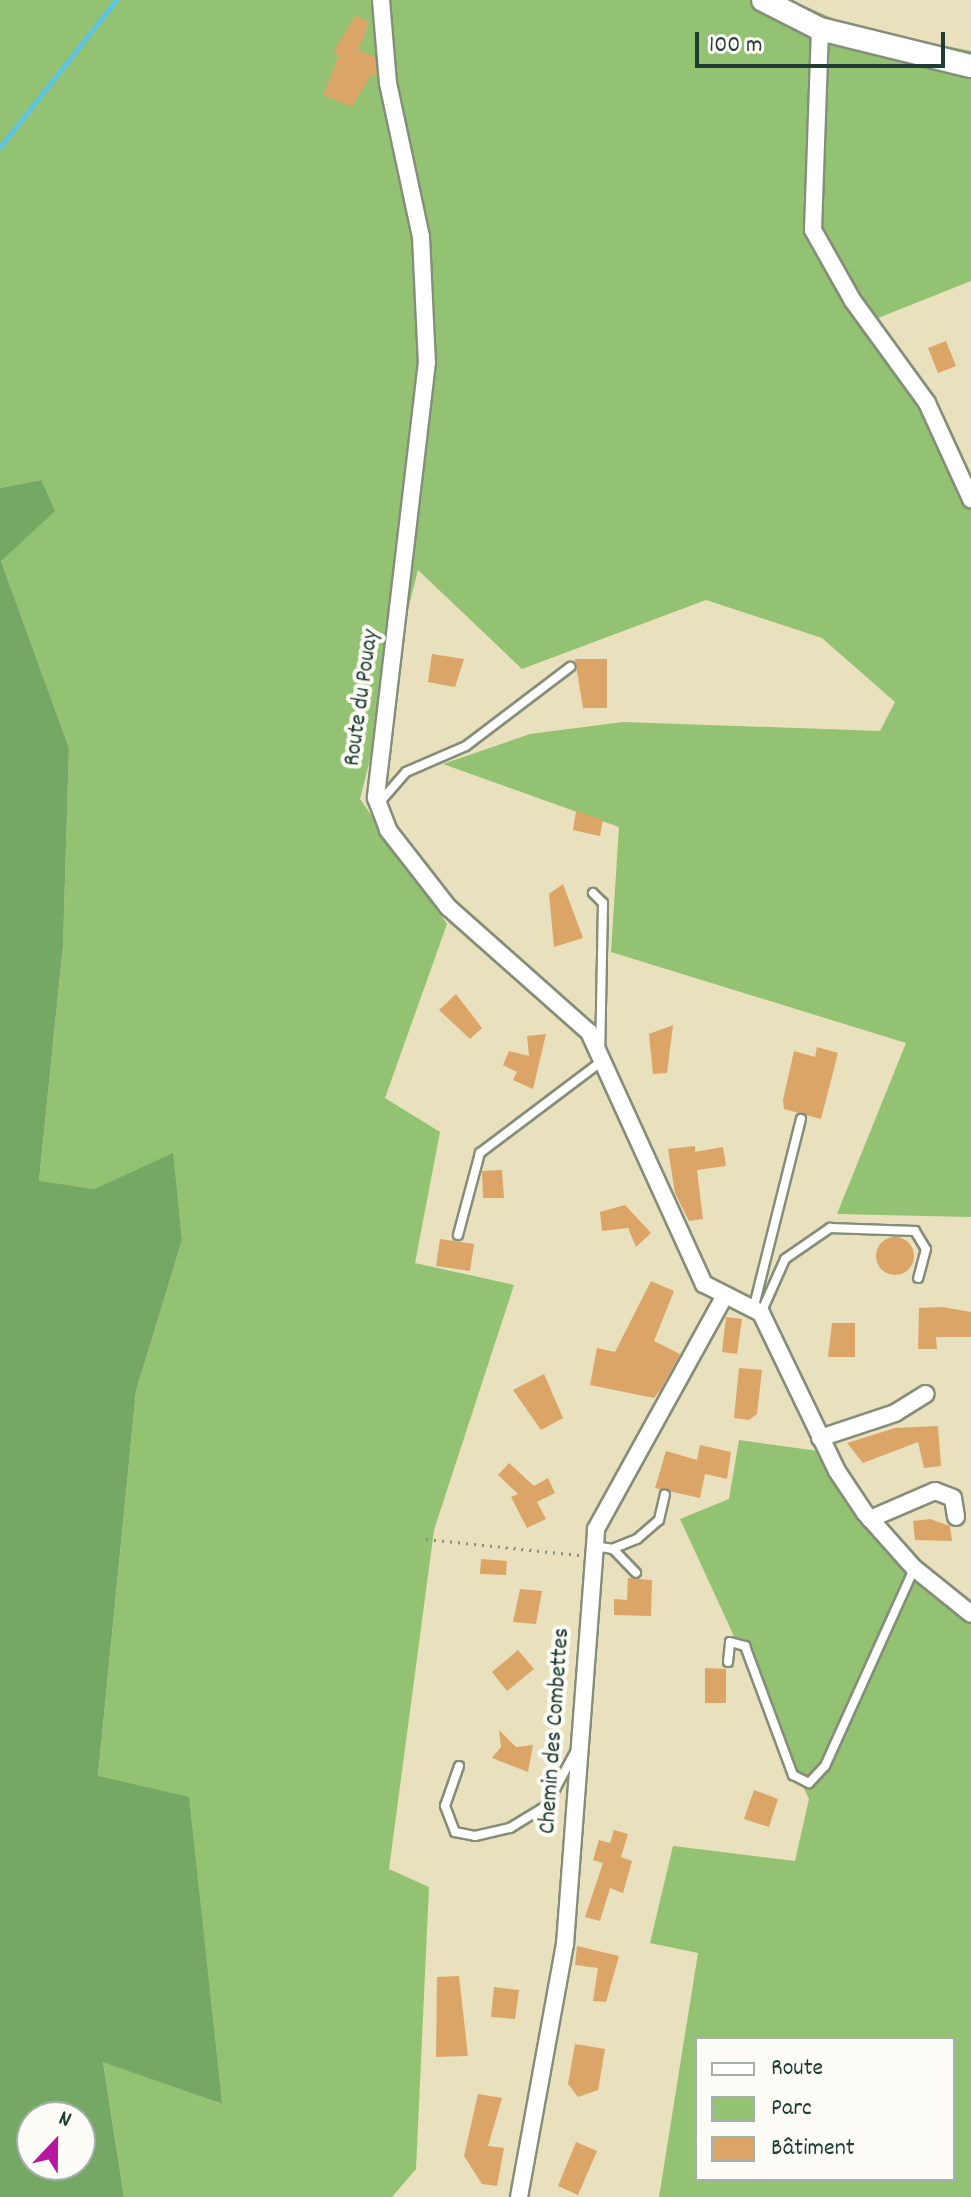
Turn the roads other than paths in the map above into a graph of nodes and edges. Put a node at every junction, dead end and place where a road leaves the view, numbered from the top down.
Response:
1 (381, 0) edge
2 (763, 0) edge
3 (796, 8) edge
4 (820, 29) junction
5 (971, 66) edge
6 (971, 499) edge
7 (570, 667) dead end
8 (378, 803) junction
9 (593, 893) dead end
10 (601, 1057) junction
11 (801, 1119) dead end
12 (458, 1235) dead end
13 (918, 1278) dead end
14 (723, 1299) junction
15 (757, 1309) junction
16 (925, 1394) dead end
17 (820, 1438) junction
18 (665, 1495) dead end
19 (956, 1517) dead end
20 (870, 1519) junction
21 (612, 1549) junction
22 (592, 1551) junction
23 (914, 1568) junction
24 (636, 1573) dead end
25 (971, 1614) edge
26 (728, 1662) dead end
27 (580, 1750) junction
28 (459, 1766) dead end
29 (519, 2197) edge

1 - 8 street, Route du Pouay
2 - 3 main road
3 - 4 main road
4 - 5 main road
4 - 6 street
7 - 8 lane
8 - 10 street, Route du Pouay
9 - 10 lane
10 - 12 lane
10 - 14 street, Route du Pouay
11 - 15 lane
13 - 15 lane
14 - 15 street
14 - 22 street, Chemin des Combettes
15 - 17 street
16 - 17 street
17 - 20 street
18 - 21 lane
19 - 20 street
20 - 23 street
21 - 22 lane
21 - 24 lane
22 - 27 street, Chemin des Combettes
23 - 25 street
23 - 26 lane
27 - 28 lane
27 - 29 street, Chemin des Combettes

